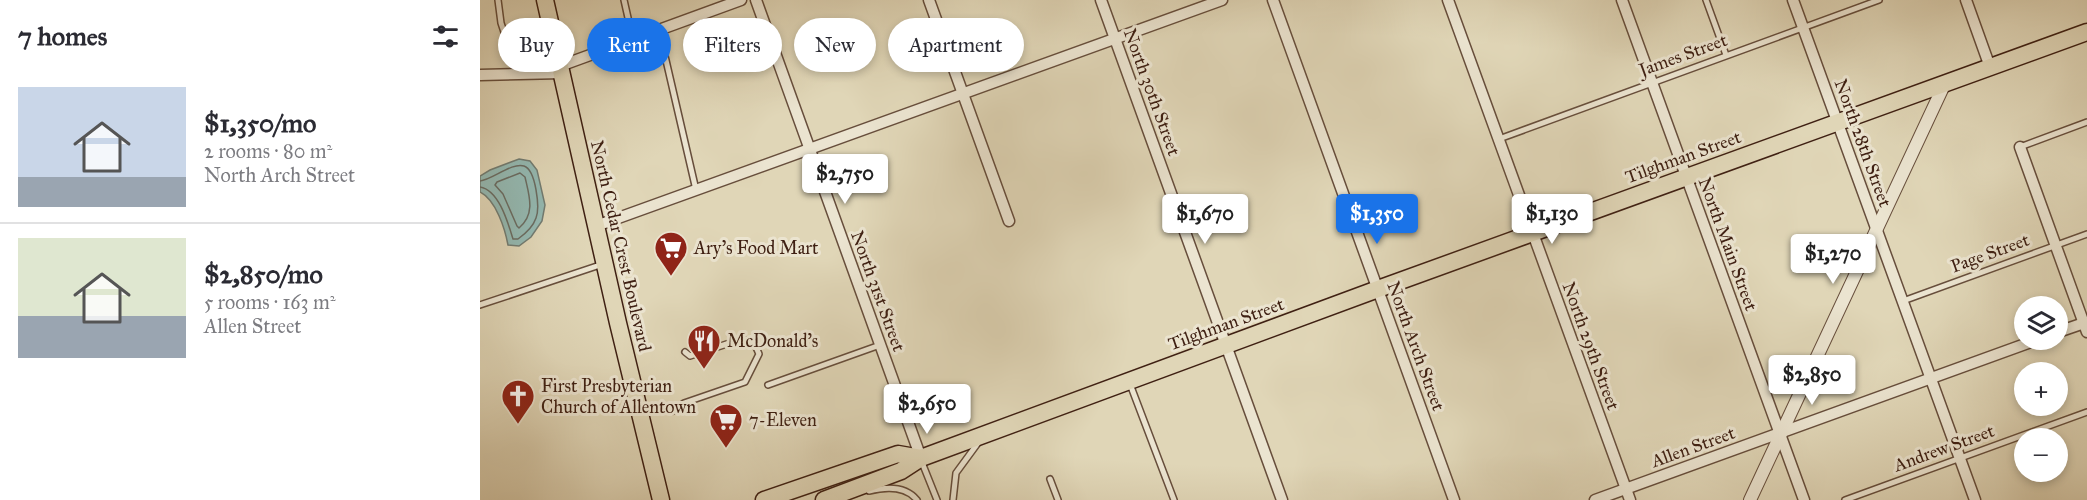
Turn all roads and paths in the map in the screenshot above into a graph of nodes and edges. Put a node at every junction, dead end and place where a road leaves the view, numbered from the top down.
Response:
1 (498, 0) edge
2 (544, 0) edge
3 (624, 0) edge
4 (741, 0) edge
5 (756, 0) edge
6 (929, 0) edge
7 (1101, 0) edge
8 (1222, 0) edge
9 (1273, 0) edge
10 (1448, 0) edge
11 (1622, 0) edge
12 (1706, 0) edge
13 (1793, 0) edge
14 (1879, 0) edge
15 (1966, 0) edge
16 (548, 18) edge
17 (628, 18) edge
18 (671, 25) edge
19 (1803, 27) junction
20 (2087, 32) edge
21 (1115, 39) junction
22 (1726, 55) junction
23 (1990, 67) junction
24 (544, 72) edge
25 (561, 72) edge
26 (668, 72) edge
27 (480, 75) edge
28 (519, 75) junction
29 (1652, 82) junction
30 (1945, 83) junction
31 (963, 94) junction
32 (1838, 122) junction
33 (2087, 122) edge
34 (1498, 139) junction
35 (2020, 147) joint
36 (809, 148) junction
37 (1686, 177) junction
38 (696, 190) junction
39 (1009, 221) dead end
40 (596, 226) junction
41 (1877, 229) junction
42 (1532, 233) junction
43 (2087, 234) edge
44 (2056, 245) junction
45 (605, 264) junction
46 (1378, 289) junction
47 (1903, 301) junction
48 (480, 305) edge
49 (2086, 326) edge
50 (2068, 330) edge
51 (880, 345) junction
52 (1225, 345) junction
53 (2014, 348) edge
54 (685, 352) dead end
55 (1931, 378) junction
56 (1129, 381) junction
57 (768, 386) dead end
58 (674, 411) dead end
59 (2087, 412) edge
60 (1780, 433) junction
61 (983, 436) junction
62 (1960, 458) junction
63 (921, 459) junction
64 (1050, 479) dead end
65 (1626, 489) junction
66 (661, 500) edge
67 (764, 500) edge
68 (824, 500) edge
69 (829, 500) edge
70 (917, 500) edge
71 (938, 500) edge
72 (953, 500) edge
73 (1058, 500) edge
74 (1174, 500) edge
75 (1282, 500) edge
76 (1454, 500) edge
77 (1594, 500) edge
78 (1630, 500) edge
79 (1750, 500) edge
80 (1804, 500) edge
81 (1845, 500) edge
82 (1975, 500) edge

1 - 28 lane
2 - 16 main road, North Cedar Crest Boulevard
3 - 17 lane
4 - 18 street
5 - 36 street, North 31st Street
6 - 31 street
7 - 21 street, North 30th Street
8 - 21 street
9 - 46 street, North Arch Street
10 - 34 street, North 29th Street
11 - 29 street, North Main Street
12 - 22 lane
13 - 19 street, North 28th Street
14 - 19 lane, James Street
15 - 23 street
19 - 22 lane, James Street
19 - 32 street, North 28th Street
20 - 23 main road, Tilghman Street
21 - 31 street
21 - 52 street, North 30th Street
22 - 29 lane, James Street
23 - 30 main road, Tilghman Street
24 - 28 street
25 - 40 main road, North Cedar Crest Boulevard
26 - 38 lane
27 - 28 street
29 - 34 lane, James Street
29 - 37 street, North Main Street
30 - 32 main road, Tilghman Street
30 - 41 street
31 - 36 street
31 - 39 street
32 - 37 main road, Tilghman Street
32 - 41 street, North 28th Street
33 - 35 lane
34 - 42 street, North 29th Street
35 - 44 street
36 - 38 street
36 - 51 street, North 31st Street
37 - 42 main road, Tilghman Street
37 - 60 street, North Main Street
38 - 40 street
40 - 45 main road, North Cedar Crest Boulevard
41 - 47 street, North 28th Street
41 - 60 street
42 - 46 main road, Tilghman Street
42 - 65 street, North 29th Street
43 - 44 lane, Page Street
44 - 47 lane, Page Street
44 - 49 street
45 - 48 lane
45 - 66 main road, North Cedar Crest Boulevard
46 - 52 main road, Tilghman Street
46 - 76 street, North Arch Street
47 - 55 street, North 28th Street
49 - 50 street
51 - 57 lane
51 - 63 street, North 31st Street
52 - 56 main road, Tilghman Street
52 - 75 street, North 30th Street
53 - 55 street, Allen Street
54 - 58 lane
55 - 60 street, Allen Street
55 - 62 street, North 28th Street
56 - 61 main road, Tilghman Street
56 - 74 lane
59 - 62 lane, Andrew Street
60 - 65 street, Allen Street
60 - 79 street
60 - 80 street, North Main Street
61 - 63 main road, Tilghman Street
61 - 72 lane
62 - 81 lane, Andrew Street
62 - 82 street, North 28th Street
63 - 67 main road, Tilghman Street
63 - 68 main road, Tilghman Street
63 - 71 lane
64 - 73 lane
65 - 77 street, Allen Street
65 - 78 street, North 29th Street
69 - 70 lane

